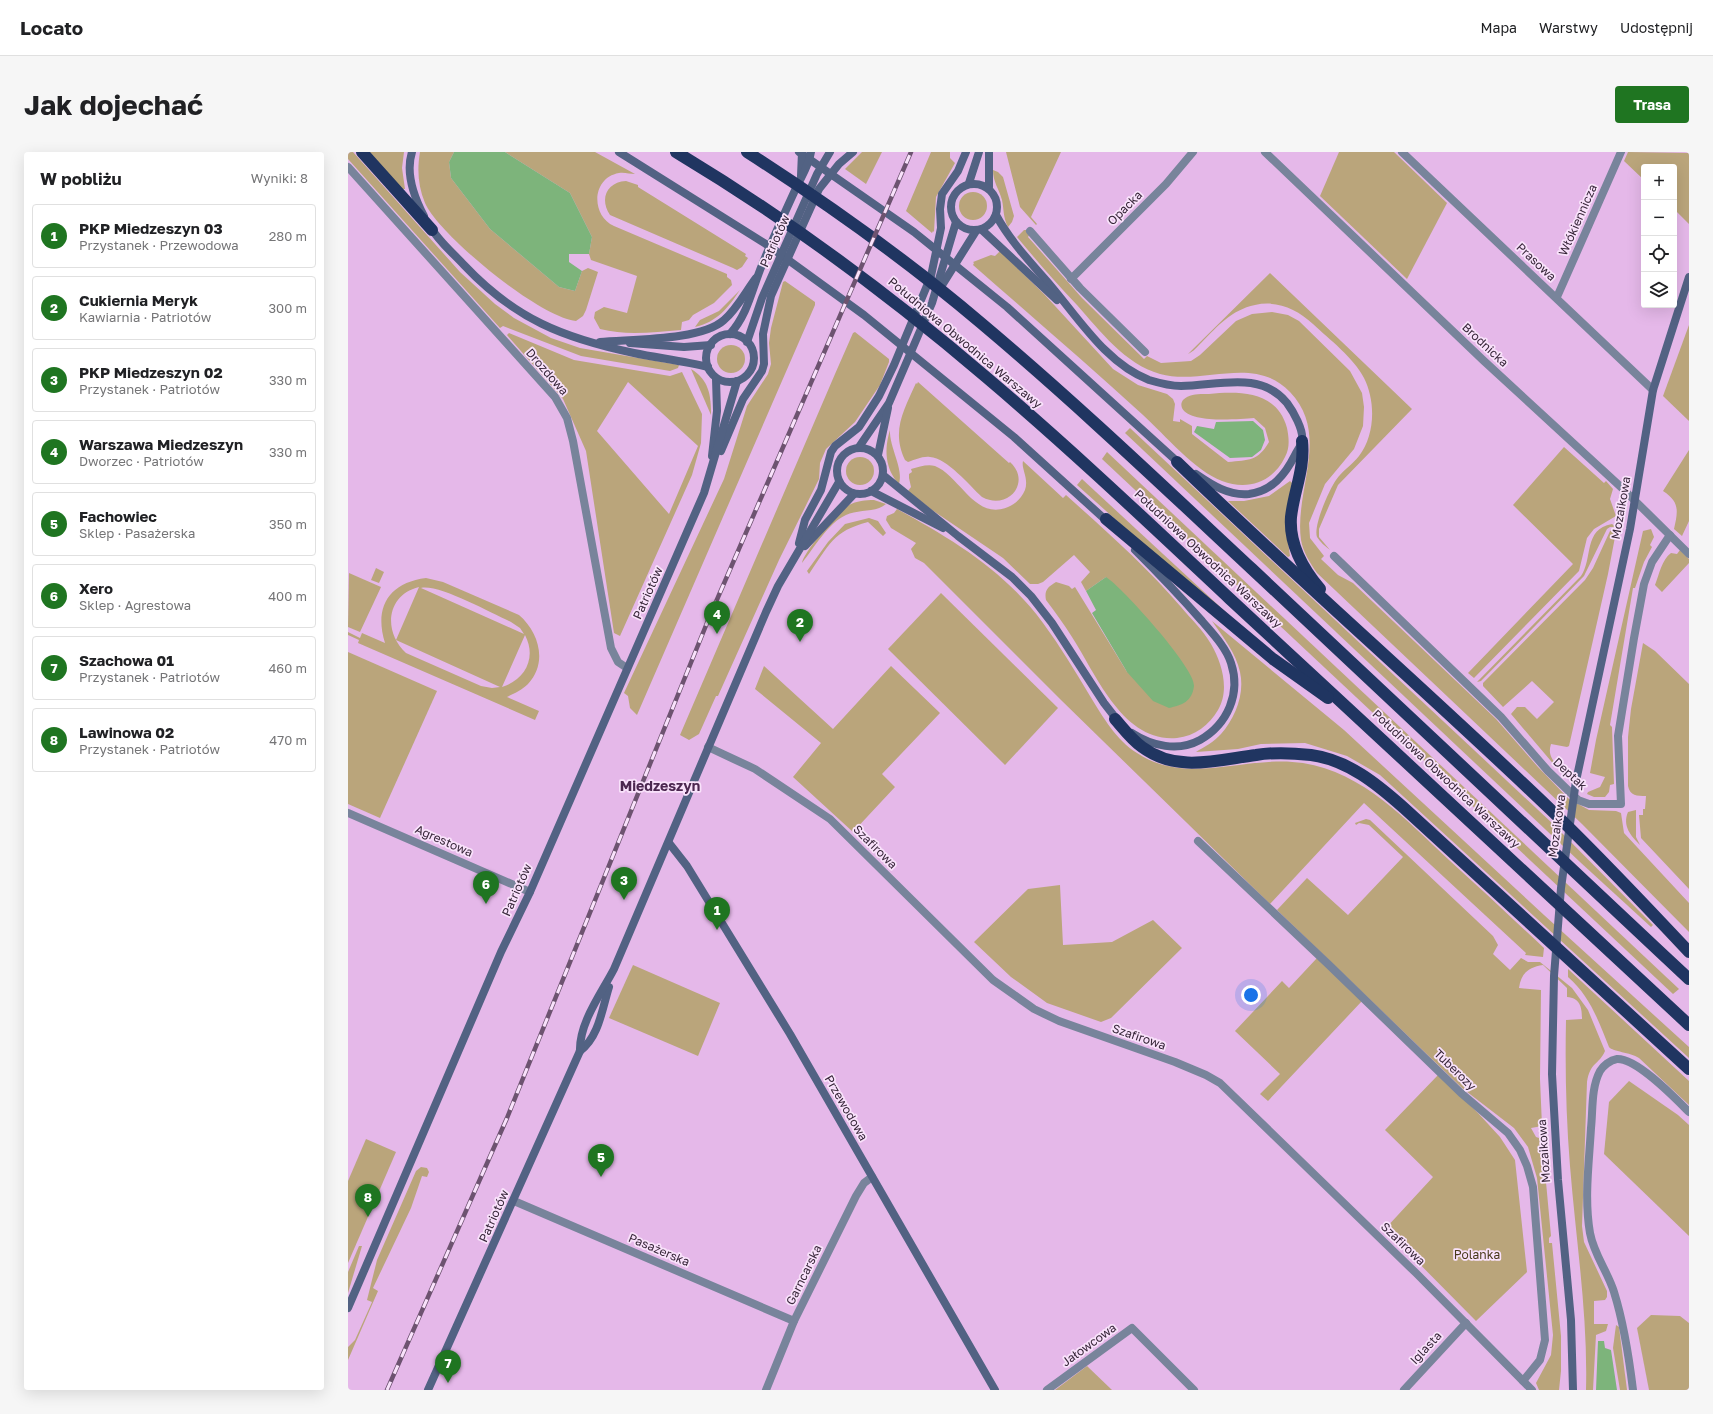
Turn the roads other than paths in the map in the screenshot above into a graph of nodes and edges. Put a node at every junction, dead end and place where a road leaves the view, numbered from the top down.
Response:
1 (362, 152) edge
2 (412, 152) edge
3 (619, 152) edge
4 (676, 152) edge
5 (748, 152) edge
6 (801, 152) edge
7 (811, 152) edge
8 (853, 152) edge
9 (966, 152) edge
10 (979, 152) edge
11 (989, 152) edge
12 (1194, 152) edge
13 (1265, 152) edge
14 (1402, 152) edge
15 (1621, 152) edge
16 (829, 154) edge
17 (348, 167) edge
18 (801, 178) junction
19 (969, 183) junction
20 (989, 187) junction
21 (996, 215) junction
22 (956, 222) junction
23 (432, 230) junction
24 (979, 231) junction
25 (1030, 232) dead end
26 (760, 270) junction
27 (776, 276) junction
28 (1689, 277) edge
29 (1071, 279) junction
30 (1557, 297) junction
31 (932, 303) junction
32 (730, 334) junction
33 (1091, 334) junction
34 (611, 341) junction
35 (748, 342) junction
36 (593, 343) junction
37 (711, 345) junction
38 (1145, 352) dead end
39 (708, 367) junction
40 (716, 379) junction
41 (737, 381) junction
42 (1653, 390) junction
43 (889, 403) junction
44 (1302, 441) junction
45 (859, 447) junction
46 (878, 455) junction
47 (1177, 462) junction
48 (883, 474) junction
49 (708, 481) junction
50 (839, 482) junction
51 (871, 491) junction
52 (854, 494) junction
53 (1635, 501) junction
54 (1106, 519) junction
55 (1670, 535) junction
56 (958, 536) junction
57 (1689, 554) edge
58 (1334, 556) dead end
59 (795, 557) junction
60 (1345, 619) junction
61 (627, 668) junction
62 (1115, 718) junction
63 (1366, 725) junction
64 (708, 747) junction
65 (348, 813) edge
66 (1198, 841) dead end
67 (669, 843) junction
68 (530, 892) junction
69 (1689, 952) edge
70 (1689, 980) edge
71 (1689, 1025) edge
72 (1689, 1069) edge
73 (1689, 1112) edge
74 (872, 1177) junction
75 (514, 1201) junction
76 (348, 1308) edge
77 (794, 1321) junction
78 (1466, 1323) junction
79 (1523, 1381) junction
80 (428, 1390) edge
81 (766, 1390) edge
82 (995, 1390) edge
83 (1047, 1390) edge
84 (1194, 1390) edge
85 (1404, 1390) edge
86 (1532, 1390) edge
87 (1573, 1390) edge
88 (1633, 1390) edge

1 - 23 highway
2 - 23 main road
3 - 54 main road
4 - 63 highway, Południowa Obwodnica Warszawy
5 - 70 highway, Południowa Obwodnica Warszawy
6 - 18 main road
6 - 47 main road
7 - 18 main road, Patriotów
8 - 27 main road
9 - 59 main road
10 - 19 main road
11 - 20 main road
12 - 29 street, Opacka
13 - 53 street, Brodnicka
14 - 30 street, Prasowa
15 - 30 street, Włókiennicza
16 - 27 main road, Patriotów
17 - 61 street, Drozdowa
18 - 26 main road, Patriotów
19 - 20 main road
19 - 22 main road
20 - 21 main road
21 - 24 main road
21 - 33 main road
22 - 24 main road
22 - 31 main road
23 - 36 main road
24 - 31 main road
24 - 33 main road
25 - 29 street
26 - 32 main road, Patriotów
26 - 34 main road
27 - 35 main road, Patriotów
27 - 49 main road
28 - 42 main road, Mozaikowa
29 - 38 street
30 - 42 street, Prasowa
31 - 43 main road
32 - 35 main road
32 - 37 main road
33 - 44 main road
34 - 36 main road
34 - 37 main road
35 - 41 main road
36 - 39 main road
37 - 39 main road
39 - 40 main road
40 - 41 main road
40 - 49 main road, Patriotów
41 - 49 main road, Patriotów
42 - 53 main road, Mozaikowa
43 - 45 main road
43 - 46 main road
44 - 47 main road
44 - 60 highway
45 - 46 main road
45 - 50 main road
46 - 48 main road
47 - 60 highway
48 - 51 main road
48 - 56 main road
49 - 61 main road, Patriotów
50 - 52 main road
50 - 59 main road, Patriotów
51 - 52 main road
51 - 56 main road
52 - 59 main road, Patriotów
53 - 55 street, Brodnicka
53 - 87 main road, Mozaikowa
54 - 62 main road
54 - 63 highway
55 - 57 street, Brodnicka
55 - 58 street, Deptak
56 - 62 main road
59 - 64 main road, Patriotów
60 - 69 highway
61 - 68 main road, Patriotów
62 - 72 highway
63 - 71 highway, Południowa Obwodnica Warszawy
64 - 67 main road, Patriotów
64 - 78 street, Szafirowa
65 - 68 street, Agrestowa
66 - 79 street, Tuberozy
67 - 74 main road, Przewodowa
67 - 75 main road, Patriotów
68 - 76 main road, Patriotów
73 - 88 street
74 - 77 street, Garncarska
74 - 82 main road, Przewodowa
75 - 77 street, Pasażerska
75 - 80 main road, Patriotów
77 - 81 street, Garncarska
78 - 79 street, Szafirowa
78 - 85 street, Iglasta
79 - 86 street, Szafirowa
83 - 84 street, Jałowcowa

